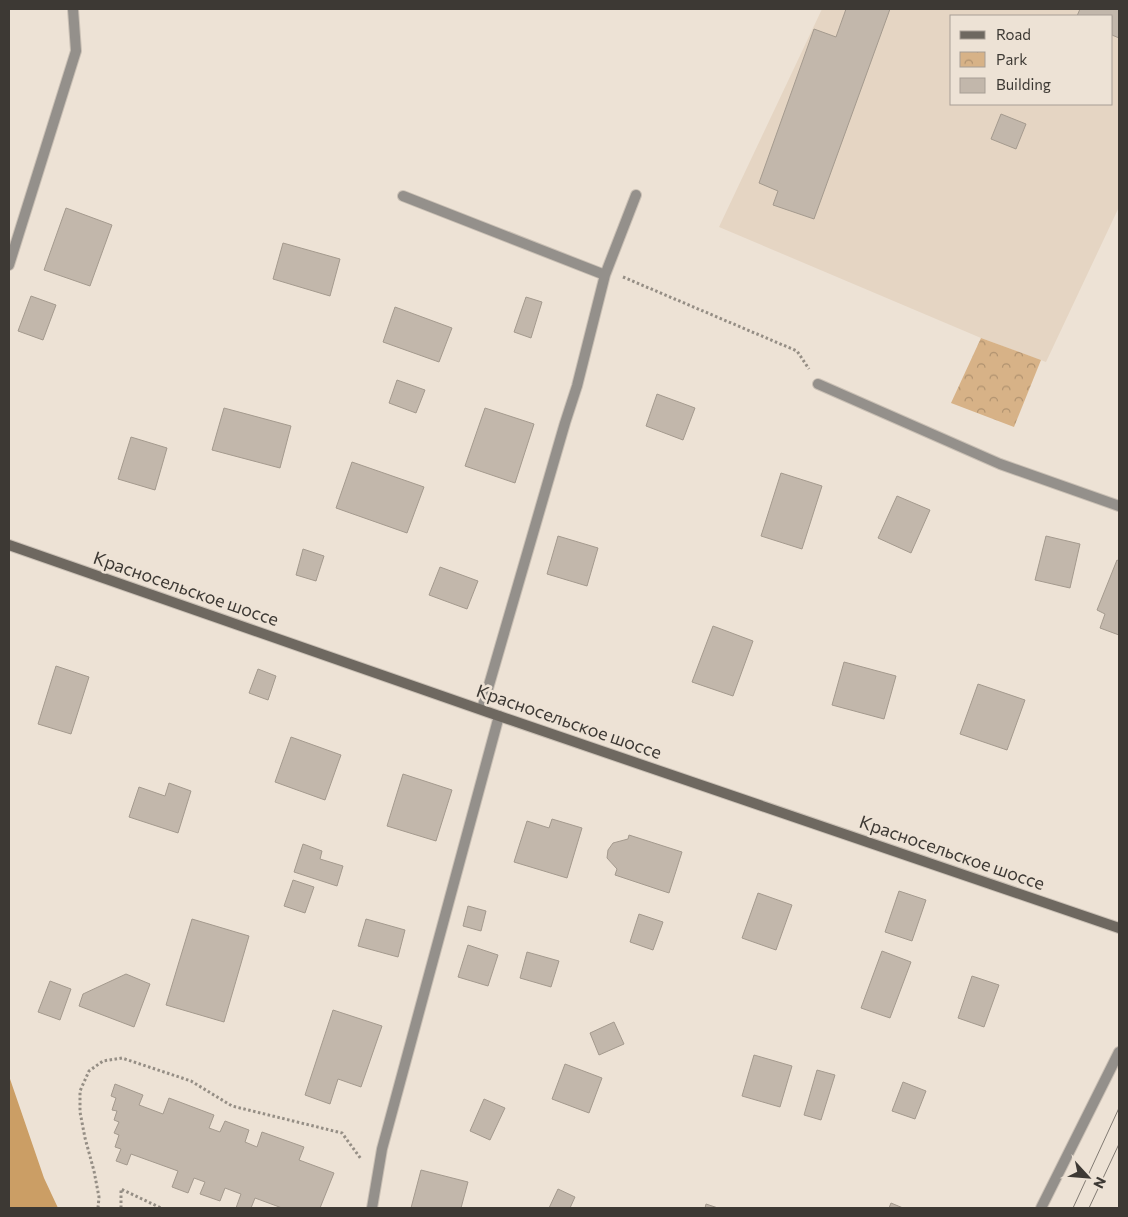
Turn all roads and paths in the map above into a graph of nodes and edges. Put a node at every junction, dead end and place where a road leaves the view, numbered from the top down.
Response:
1 (73, 9) edge
2 (636, 195) dead end
3 (403, 196) dead end
4 (9, 265) edge
5 (605, 275) junction
6 (818, 384) joint
7 (1119, 506) edge
8 (9, 545) edge
9 (482, 709) junction
10 (499, 716) junction
11 (1119, 928) edge
12 (1119, 1052) edge
13 (378, 1172) junction
14 (98, 1208) edge
15 (121, 1208) edge
16 (161, 1208) edge
17 (372, 1208) edge
18 (1041, 1208) edge

1 - 4 street
2 - 5 street
3 - 5 street
5 - 6 path
5 - 9 street
6 - 7 street
8 - 9 main road, Красносельское шоссе
9 - 10 main road, Красносельское шоссе
10 - 11 main road, Красносельское шоссе
10 - 13 street
12 - 18 street
13 - 14 path
13 - 17 street
15 - 16 path

